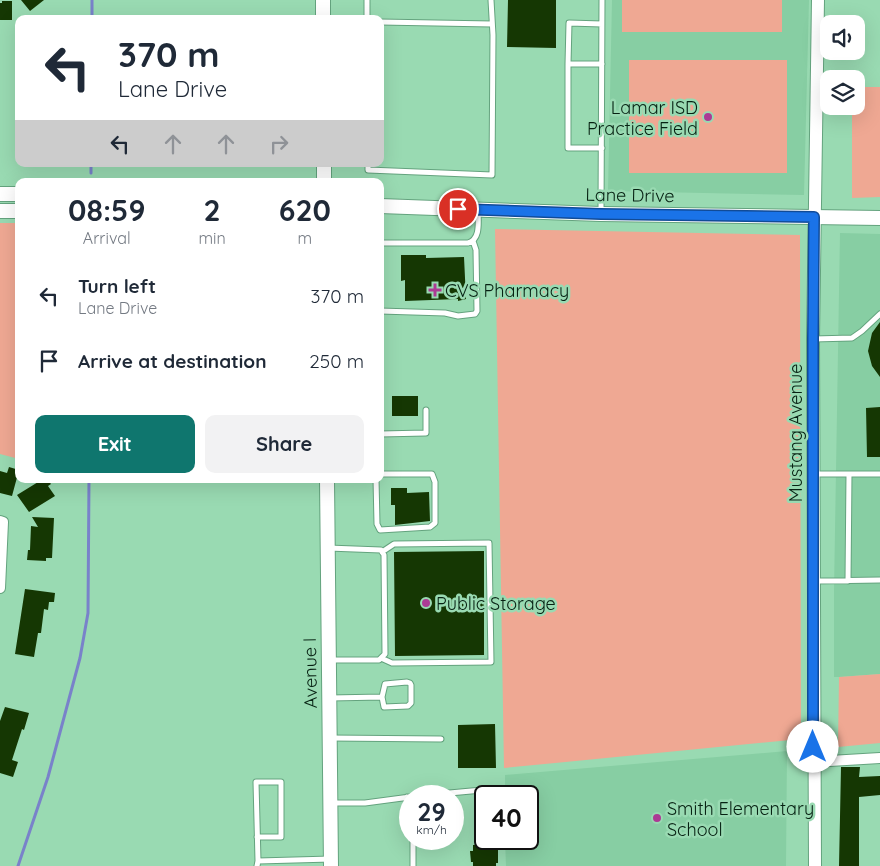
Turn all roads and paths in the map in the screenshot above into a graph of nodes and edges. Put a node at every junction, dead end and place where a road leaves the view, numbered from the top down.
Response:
1 (323, 0) edge
2 (367, 0) edge
3 (490, 0) edge
4 (602, 0) edge
5 (818, 0) edge
6 (323, 15) edge
7 (366, 15) edge
8 (384, 22) edge
9 (492, 24) junction
10 (602, 24) junction
11 (568, 64) junction
12 (602, 64) junction
13 (602, 148) junction
14 (368, 167) edge
15 (0, 194) edge
16 (15, 194) edge
17 (384, 206) edge
18 (478, 210) junction
19 (0, 211) edge
20 (15, 211) edge
21 (601, 214) junction
22 (814, 217) junction
23 (880, 218) edge
24 (472, 241) junction
25 (384, 242) edge
26 (384, 311) edge
27 (880, 314) edge
28 (813, 339) junction
29 (426, 410) dead end
30 (384, 434) edge
31 (384, 474) edge
32 (813, 474) junction
33 (849, 474) junction
34 (880, 474) edge
35 (327, 483) edge
36 (376, 483) edge
37 (2, 522) edge
38 (328, 548) junction
39 (382, 552) junction
40 (848, 580) junction
41 (880, 580) edge
42 (813, 581) junction
43 (0, 588) edge
44 (381, 658) junction
45 (329, 660) junction
46 (382, 697) junction
47 (329, 698) junction
48 (330, 738) junction
49 (441, 739) dead end
50 (880, 758) edge
51 (814, 762) junction
52 (399, 798) edge
53 (330, 804) junction
54 (257, 837) junction
55 (413, 850) edge
56 (331, 862) edge
57 (257, 863) edge
58 (412, 866) edge
59 (815, 866) edge

1 - 6 main road
2 - 7 lane
3 - 9 lane
4 - 10 lane
5 - 22 street, Mustang Avenue
8 - 9 lane
9 - 14 lane
10 - 11 lane
10 - 12 lane
11 - 12 lane
11 - 13 lane
12 - 13 lane
13 - 21 lane
15 - 16 main road
17 - 18 main road, Lane Drive
18 - 21 main road, Lane Drive
18 - 24 lane
19 - 20 main road
21 - 22 main road, Lane Drive
22 - 23 main road, Lane Drive
22 - 28 street, Mustang Avenue
24 - 25 lane
24 - 26 lane
27 - 28 lane
28 - 32 street, Mustang Avenue
29 - 30 lane
31 - 36 lane
32 - 33 lane
32 - 42 street, Mustang Avenue
33 - 34 lane
33 - 40 lane
35 - 38 main road, Avenue I
37 - 43 street
38 - 39 lane
38 - 45 main road, Avenue I
39 - 44 lane
39 - 44 lane
40 - 41 lane
40 - 42 lane
42 - 51 street, Mustang Avenue
44 - 45 lane
45 - 47 main road, Avenue I
46 - 46 lane
46 - 47 lane
47 - 48 main road, Avenue I
48 - 49 lane
48 - 53 main road, Avenue I
50 - 51 street
51 - 59 street, Mustang Avenue
52 - 53 lane
53 - 56 main road, Avenue I
54 - 54 lane
54 - 57 lane
55 - 58 lane
56 - 57 lane

